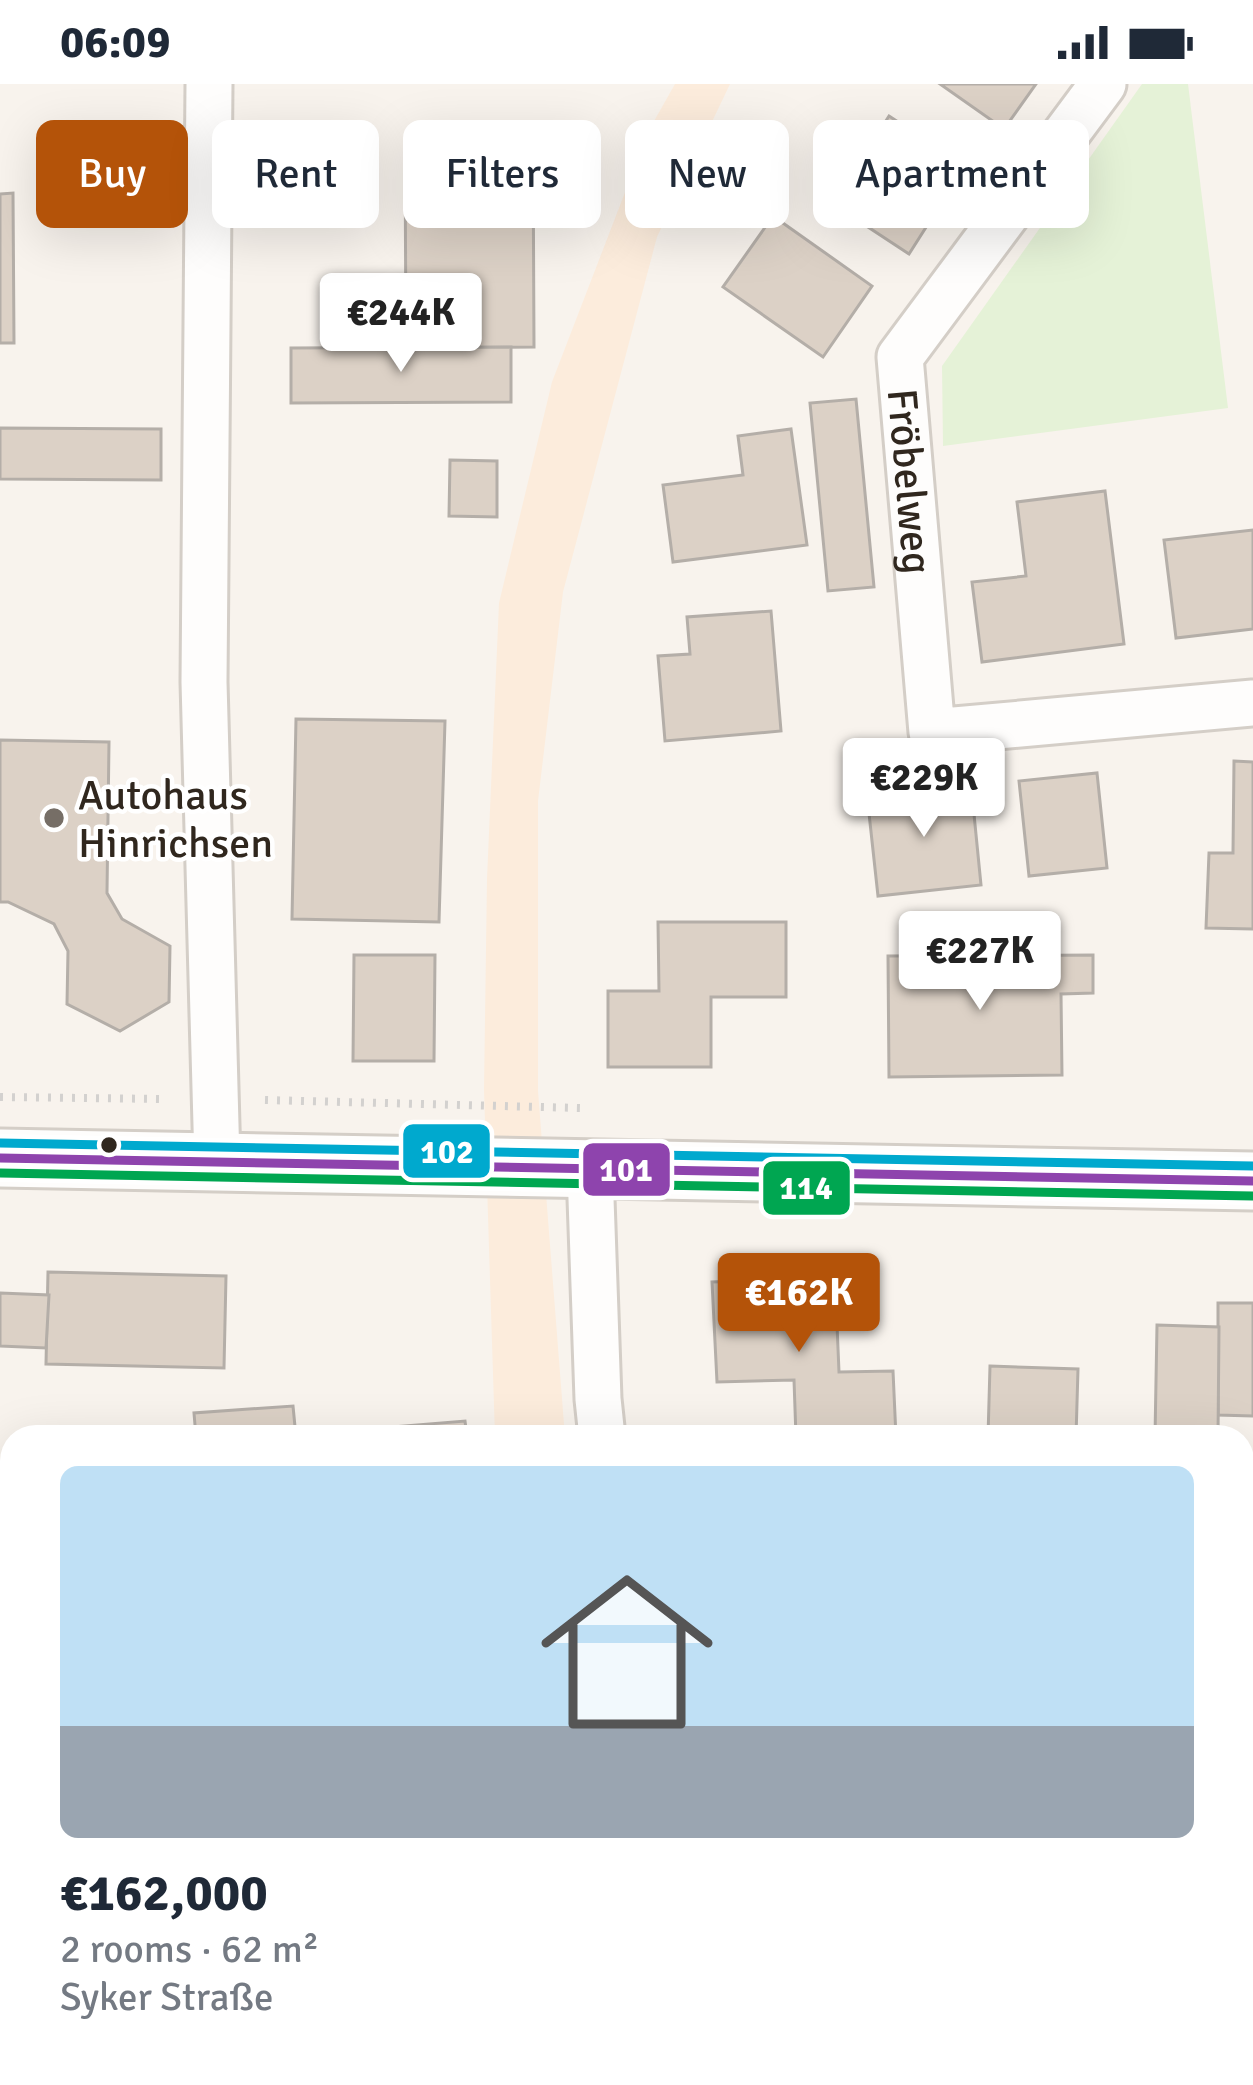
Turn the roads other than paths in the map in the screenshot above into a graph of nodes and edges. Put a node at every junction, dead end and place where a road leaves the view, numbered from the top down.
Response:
1 (209, 84) edge
2 (1103, 84) edge
3 (1253, 703) edge
4 (0, 1159) edge
5 (217, 1162) junction
6 (590, 1170) junction
7 (1253, 1181) edge
8 (601, 1425) edge

1 - 5 street
2 - 3 street, Fröbelweg
4 - 5 street
5 - 6 street
6 - 7 street
6 - 8 street

